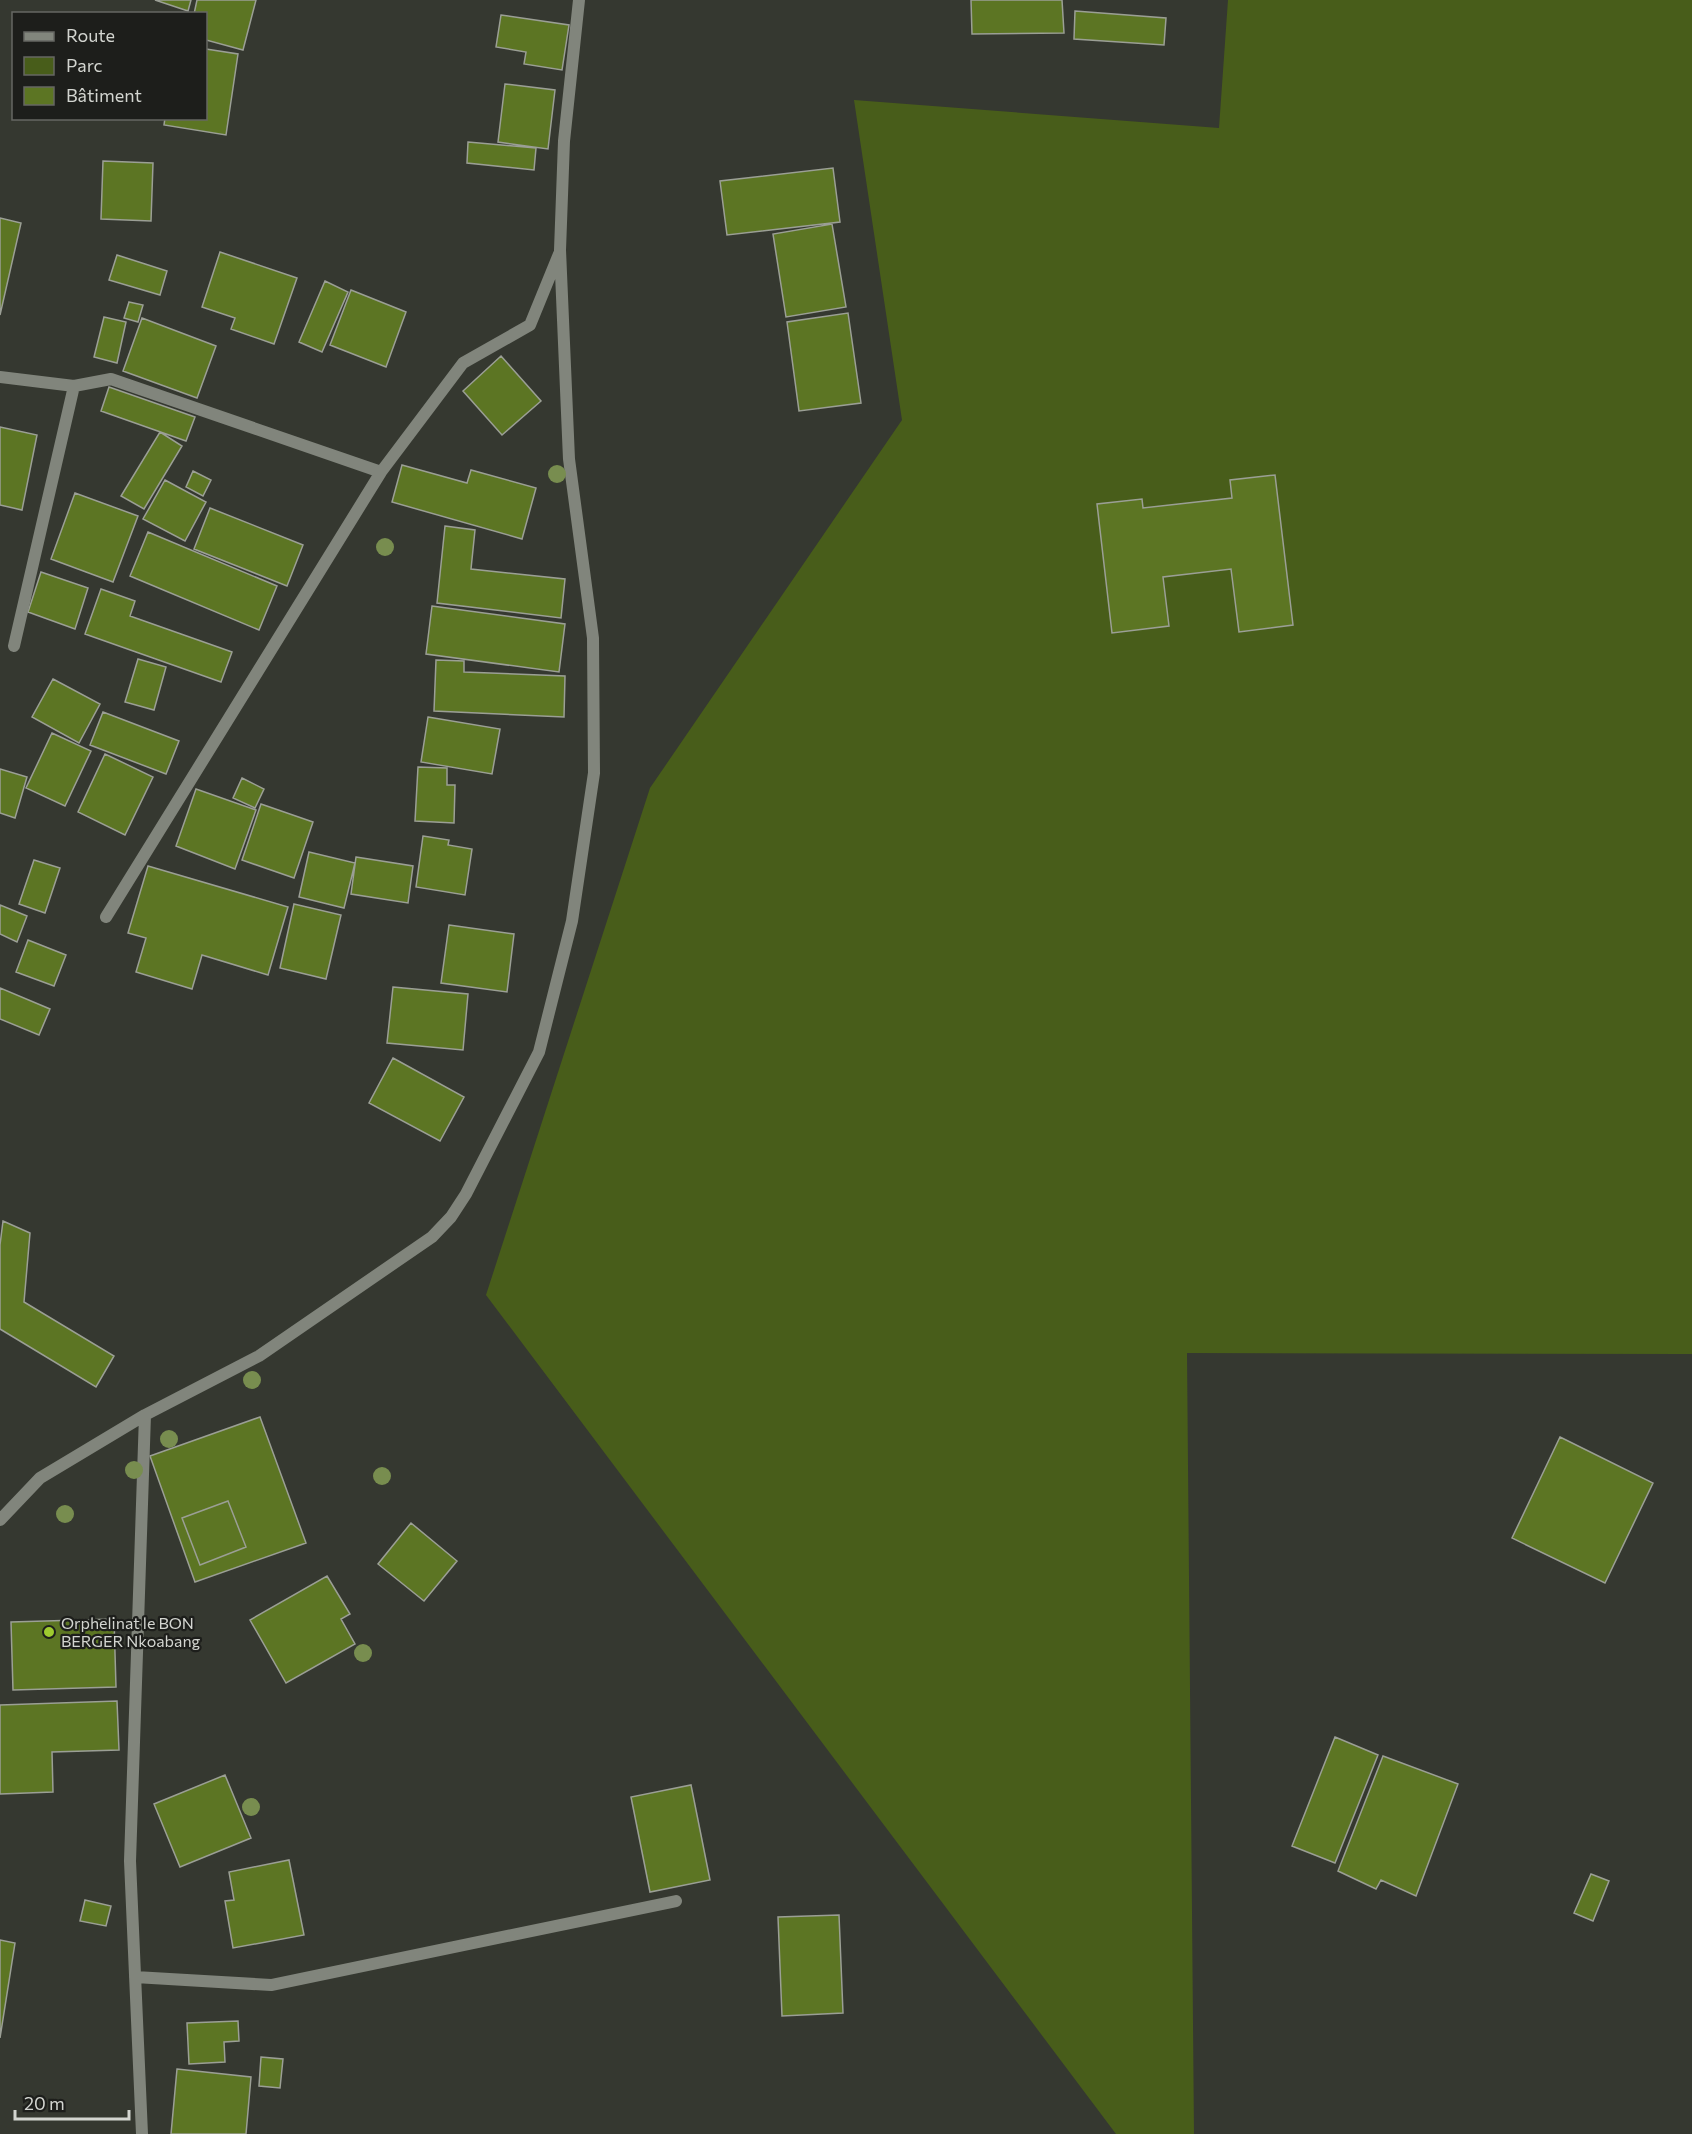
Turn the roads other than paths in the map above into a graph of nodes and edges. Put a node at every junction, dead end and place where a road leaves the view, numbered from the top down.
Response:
1 (579, 0) edge
2 (561, 250) junction
3 (0, 376) edge
4 (74, 386) junction
5 (381, 472) junction
6 (14, 646) dead end
7 (106, 917) dead end
8 (145, 1415) junction
9 (0, 1520) edge
10 (676, 1901) dead end
11 (135, 1977) junction
12 (142, 2134) edge

1 - 2 street
2 - 5 street
2 - 8 street
3 - 4 street
4 - 5 street
4 - 6 street
5 - 7 street
8 - 9 street
8 - 11 street
10 - 11 street
11 - 12 street

